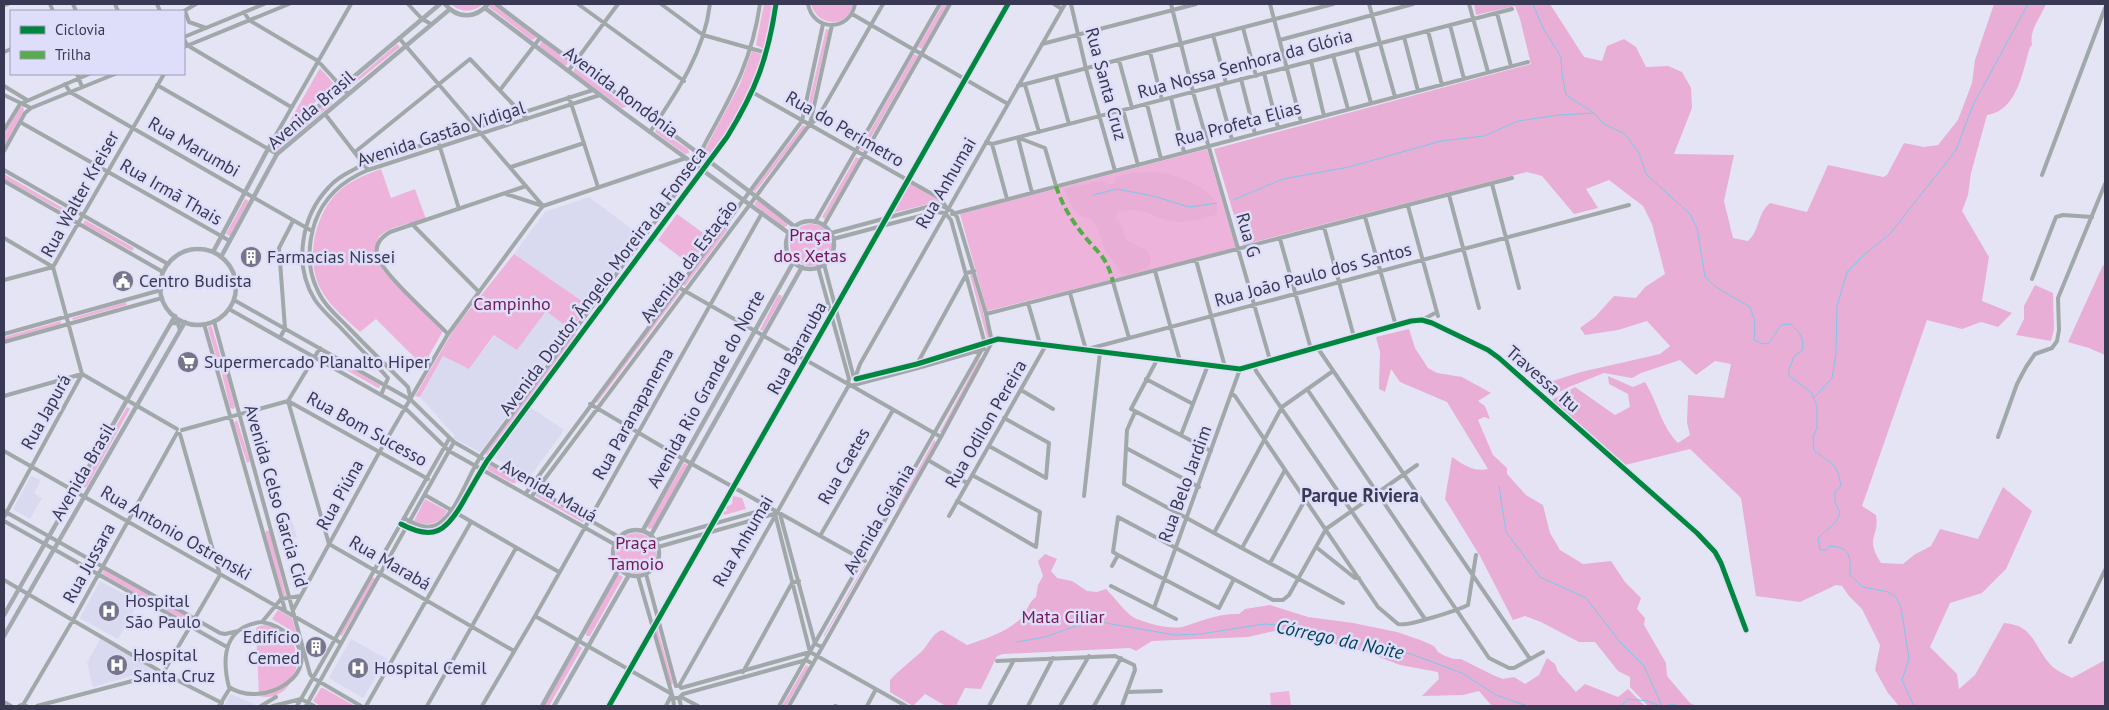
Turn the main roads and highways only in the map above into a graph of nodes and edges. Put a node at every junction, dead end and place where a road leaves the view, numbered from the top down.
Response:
1 (440, 4) edge
2 (445, 4) edge
3 (496, 4) edge
4 (486, 6) edge
5 (450, 9) junction
6 (329, 98) junction
7 (630, 105) junction
8 (333, 107) junction
9 (624, 113) junction
10 (795, 227) junction
11 (790, 234) junction
12 (213, 252) junction
13 (221, 257) junction
14 (794, 261) junction
15 (802, 267) junction
16 (777, 290) junction
17 (786, 295) junction
18 (175, 316) junction
19 (185, 322) junction
20 (172, 323) junction
21 (180, 330) junction
22 (643, 530) junction
23 (651, 535) junction
24 (619, 569) junction
25 (629, 575) junction
26 (4, 615) edge
27 (4, 636) edge
28 (542, 706) edge
29 (554, 706) edge

1 - 6 main road, Avenida Brasil
2 - 5 main road
3 - 7 main road, Avenida Rondônia
4 - 5 main road
4 - 9 main road, Avenida Rondônia
5 - 8 main road, Avenida Brasil
6 - 8 main road
6 - 12 main road, Avenida Brasil
7 - 9 main road
7 - 10 main road, Avenida Rondônia
8 - 13 main road, Avenida Brasil
9 - 11 main road, Avenida Rondônia
10 - 11 main road
10 - 15 main road
11 - 14 main road
12 - 13 main road
12 - 18 main road
13 - 19 main road
14 - 15 main road
14 - 16 main road, Avenida Rio Grande do Norte
15 - 17 main road, Avenida Rio Grande do Norte
16 - 17 main road
16 - 22 main road, Avenida Rio Grande do Norte
17 - 23 main road, Avenida Rio Grande do Norte
18 - 19 main road
18 - 20 main road, Avenida Brasil
19 - 21 main road, Avenida Brasil
20 - 21 main road
20 - 26 main road, Avenida Brasil
21 - 27 main road, Avenida Brasil
22 - 23 main road
22 - 24 main road
23 - 25 main road
24 - 25 main road
24 - 28 main road
25 - 29 main road

